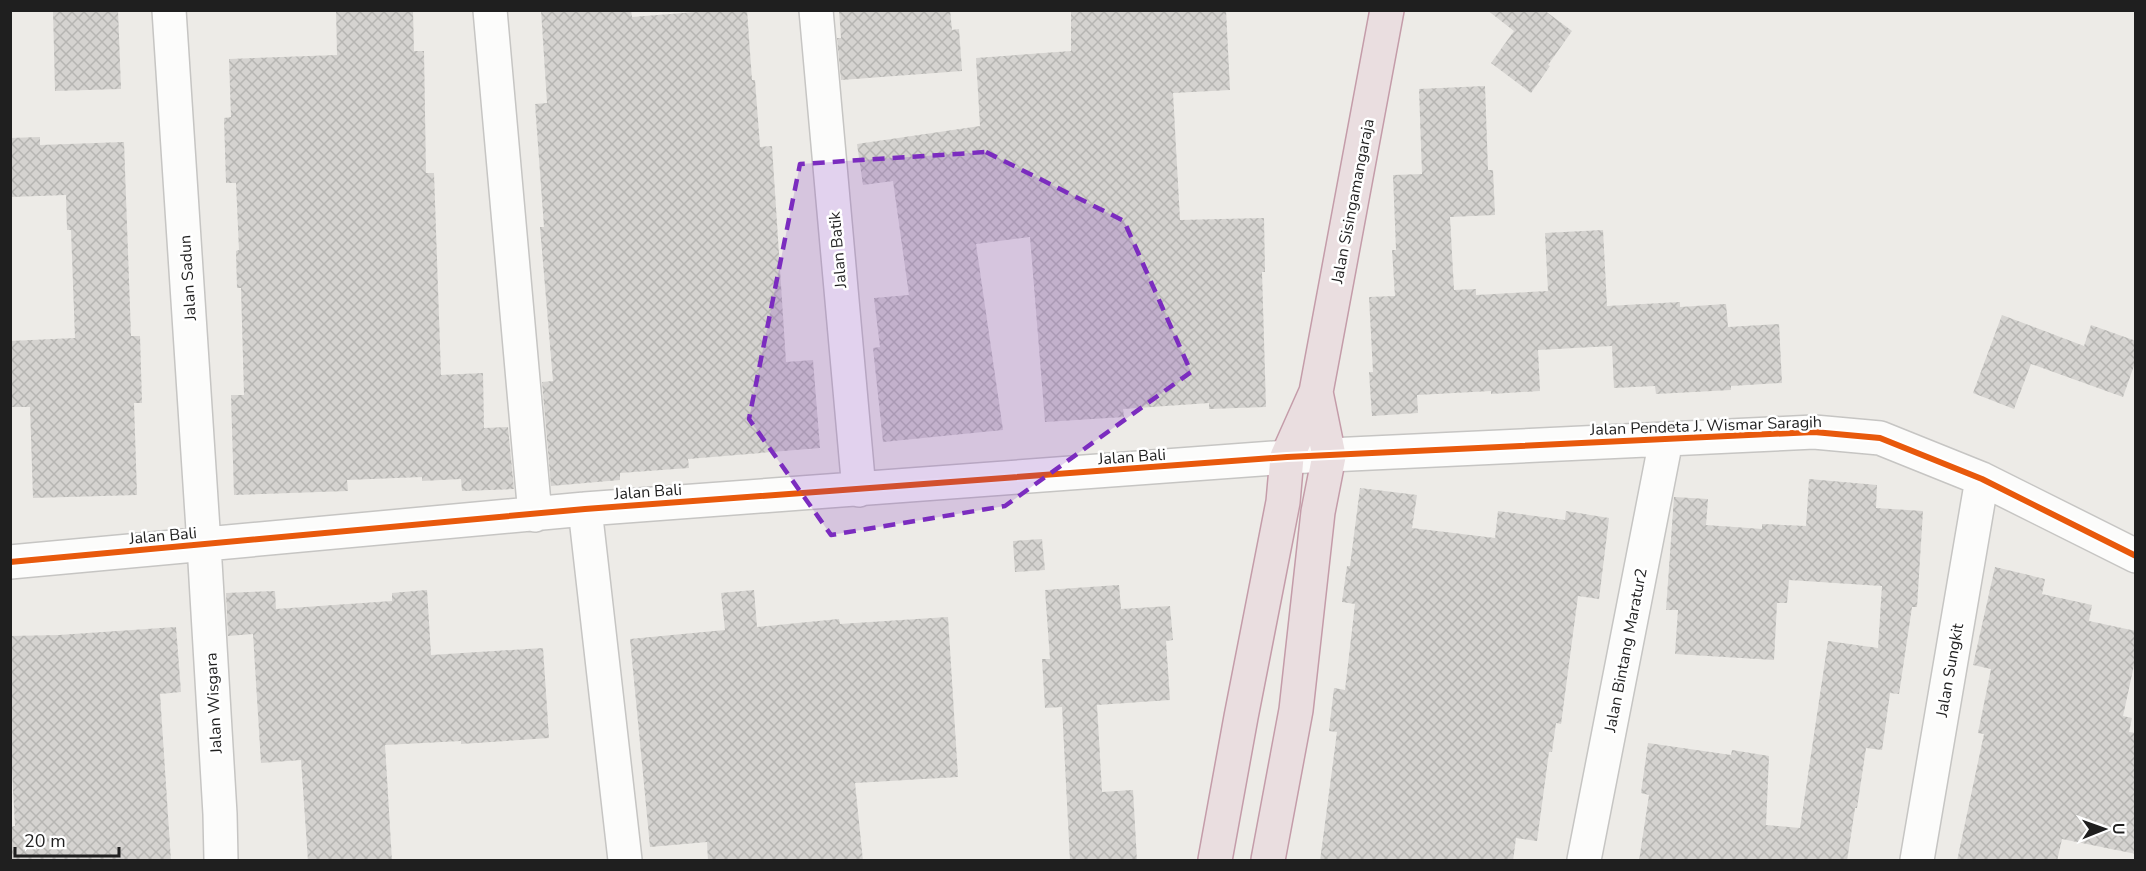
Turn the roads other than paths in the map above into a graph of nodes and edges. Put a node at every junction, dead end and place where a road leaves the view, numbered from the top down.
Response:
1 (169, 10) edge
2 (489, 10) edge
3 (816, 10) edge
4 (1387, 10) edge
5 (1316, 392) junction
6 (1666, 440) junction
7 (1329, 456) junction
8 (1287, 457) junction
9 (1982, 479) junction
10 (859, 490) junction
11 (585, 509) junction
12 (535, 515) junction
13 (204, 545) junction
14 (2136, 556) edge
15 (10, 561) edge
16 (221, 861) edge
17 (625, 861) edge
18 (1215, 861) edge
19 (1268, 861) edge
20 (1584, 861) edge
21 (1917, 861) edge

1 - 13 street, Jalan Sadun
2 - 12 street
3 - 10 street, Jalan Batik
4 - 5 highway, Jalan Sisingamangaraja
5 - 7 highway, Jalan Sisingamangaraja
5 - 8 highway, Jalan Sisingamangaraja
6 - 7 street, Jalan Pendeta J. Wismar Saragih
6 - 9 street, Jalan Pendeta J. Wismar Saragih
6 - 20 street, Jalan Bintang Maratur2
7 - 8 street, Jalan Pendeta J. Wismar Saragih
7 - 19 highway
8 - 10 street, Jalan Bali
8 - 18 highway, Jalan Sisingamangaraja
9 - 14 street, Jalan Pendeta J. Wismar Saragih
9 - 21 street, Jalan Sungkit
10 - 11 street, Jalan Bali
11 - 12 street, Jalan Bali
11 - 17 street
12 - 13 street, Jalan Bali
13 - 15 street, Jalan Bali
13 - 16 street, Jalan Wisgara

